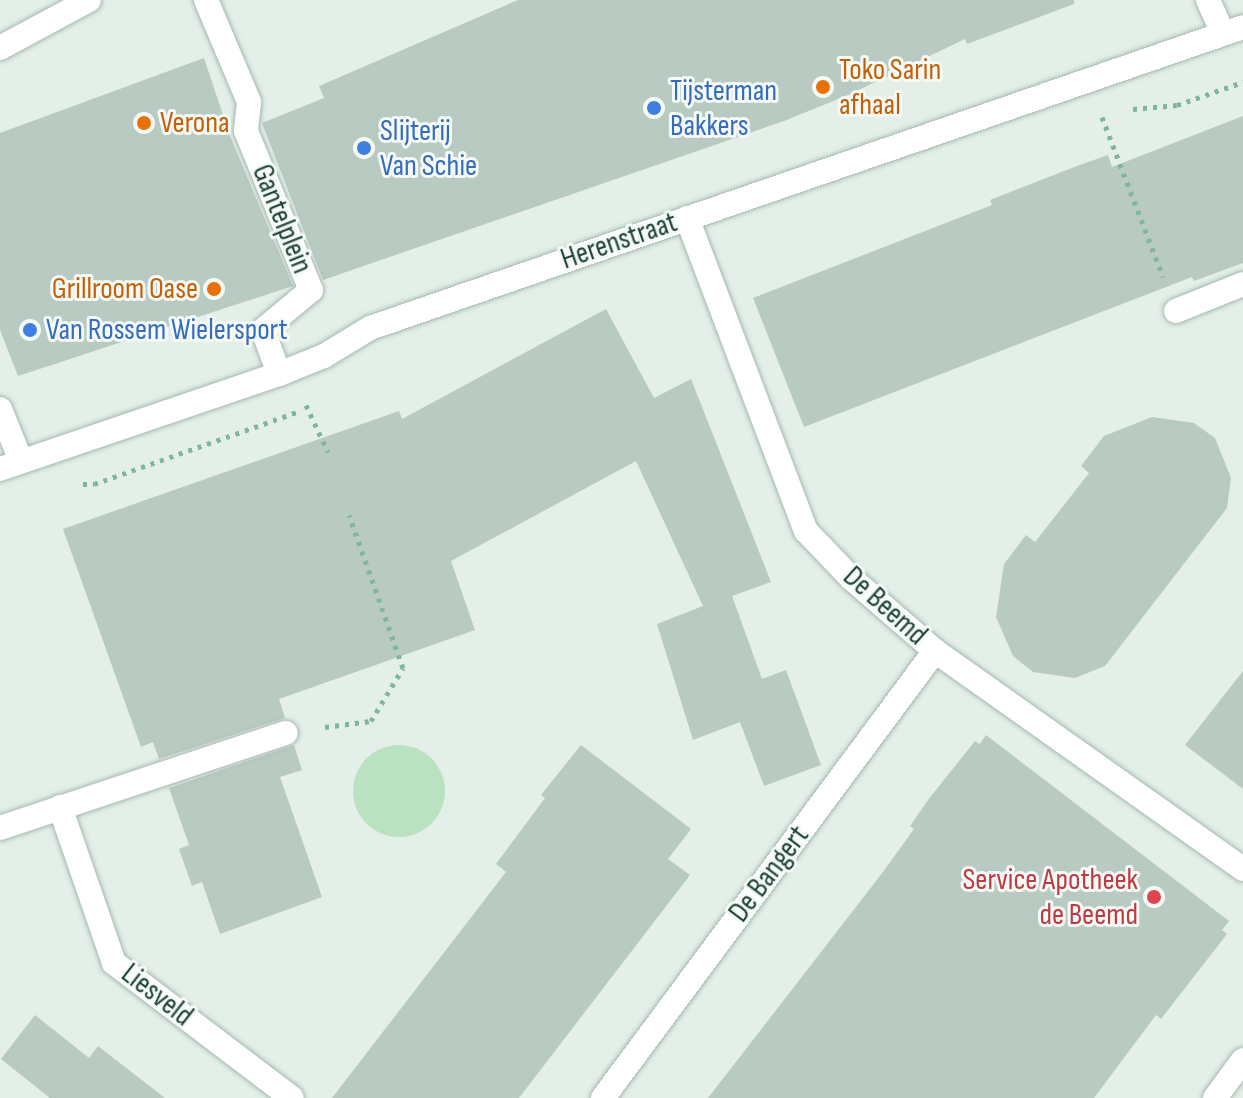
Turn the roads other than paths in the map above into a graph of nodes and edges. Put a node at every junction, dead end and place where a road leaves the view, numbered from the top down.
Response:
1 (89, 0) edge
2 (206, 0) edge
3 (1208, 0) edge
4 (1233, 30) edge
5 (0, 48) edge
6 (687, 218) junction
7 (1243, 284) edge
8 (1176, 311) road end
9 (279, 374) junction
10 (0, 409) edge
11 (11, 465) edge
12 (935, 651) junction
13 (286, 733) road end
14 (60, 807) junction
15 (0, 828) edge
16 (1243, 869) edge
17 (1243, 1060) edge
18 (292, 1098) edge
19 (603, 1098) edge
20 (1215, 1098) edge

1 - 5 street
2 - 9 street, Gantelplein
3 - 4 street
4 - 6 street, Herenstraat
6 - 9 street, Herenstraat
6 - 12 street, De Beemd
7 - 8 street
9 - 11 street, Herenstraat
10 - 11 street
12 - 16 street, De Beemd
12 - 19 street, De Bangert
13 - 14 street
14 - 15 street
14 - 18 street, Liesveld
17 - 20 street

